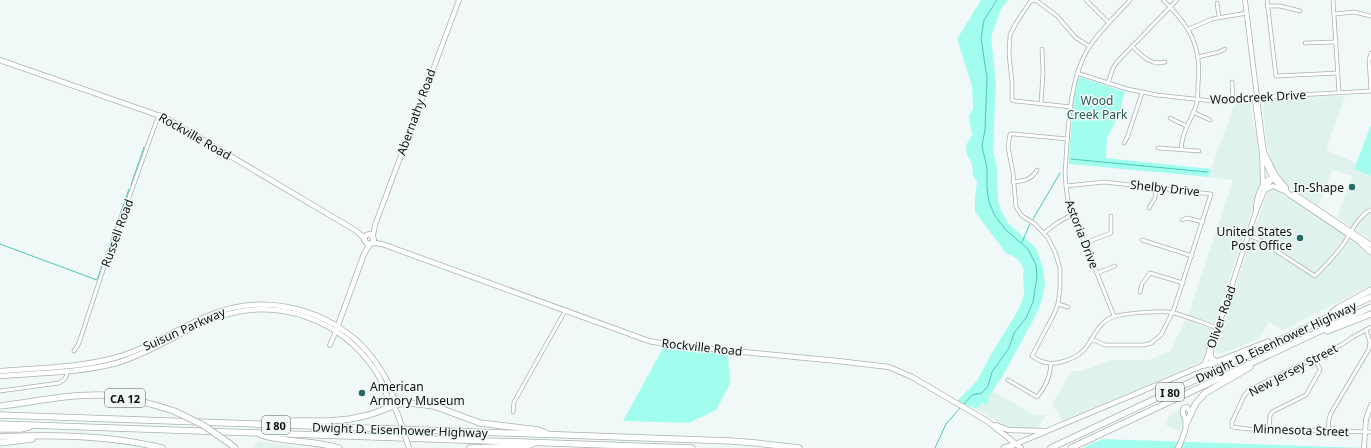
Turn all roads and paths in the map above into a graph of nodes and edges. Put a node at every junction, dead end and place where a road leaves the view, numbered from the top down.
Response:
1 (459, 0) edge
2 (1033, 0) edge
3 (1086, 0) edge
4 (1130, 0) edge
5 (1164, 0) edge
6 (1176, 0) edge
7 (1246, 0) edge
8 (1267, 0) edge
9 (1333, 0) edge
10 (1217, 3) dead end
11 (1170, 6) junction
12 (1267, 6) junction
13 (1300, 11) dead end
14 (1247, 13) junction
15 (1335, 14) junction
16 (1371, 16) edge
17 (1219, 17) junction
18 (1109, 23) junction
19 (1189, 29) junction
20 (1336, 42) junction
21 (1305, 43) dead end
22 (1089, 46) junction
23 (1132, 46) junction
24 (1042, 48) dead end
25 (1225, 49) dead end
26 (1371, 53) edge
27 (1198, 57) junction
28 (0, 60) edge
29 (1165, 62) dead end
30 (1077, 73) junction
31 (1338, 74) junction
32 (1232, 82) dead end
33 (1108, 83) junction
34 (1371, 91) edge
35 (1142, 93) junction
36 (1339, 93) junction
37 (1279, 96) joint
38 (1257, 98) junction
39 (1197, 100) junction
40 (1233, 101) junction
41 (1041, 104) junction
42 (1071, 106) junction
43 (1194, 112) junction
44 (159, 114) junction
45 (1170, 118) dead end
46 (1210, 120) dead end
47 (1186, 126) junction
48 (1068, 139) junction
49 (1124, 143) dead end
50 (1158, 148) dead end
51 (1181, 150) junction
52 (1199, 151) dead end
53 (1262, 155) junction
54 (1037, 170) dead end
55 (1275, 177) junction
56 (1013, 182) junction
57 (1066, 186) junction
58 (1156, 187) junction
59 (1264, 188) junction
60 (1284, 191) junction
61 (1149, 208) dead end
62 (1371, 210) edge
63 (1073, 214) junction
64 (1112, 216) dead end
65 (1182, 220) dead end
66 (1203, 222) junction
67 (375, 225) junction
68 (355, 230) junction
69 (1044, 233) junction
70 (1350, 233) junction
71 (368, 234) junction
72 (1248, 235) junction
73 (374, 237) junction
74 (1142, 240) dead end
75 (368, 242) junction
76 (1085, 243) junction
77 (1361, 243) joint
78 (382, 244) junction
79 (1371, 245) edge
80 (1371, 250) edge
81 (1192, 256) junction
82 (1115, 266) dead end
83 (1097, 273) junction
84 (1183, 283) junction
85 (1371, 290) edge
86 (1140, 292) dead end
87 (1371, 296) edge
88 (1058, 304) junction
89 (1068, 306) dead end
90 (1371, 307) edge
91 (564, 311) junction
92 (1172, 312) junction
93 (1371, 314) edge
94 (1114, 316) junction
95 (1329, 316) junction
96 (1371, 327) edge
97 (336, 328) junction
98 (1218, 328) junction
99 (1366, 330) junction
100 (1289, 335) junction
101 (1091, 339) junction
102 (1302, 340) junction
103 (330, 345) dead end
104 (1283, 349) junction
105 (1210, 350) junction
106 (74, 351) dead end
107 (1314, 358) junction
108 (1217, 362) junction
109 (1051, 364) junction
110 (1204, 365) junction
111 (0, 371) edge
112 (67, 371) junction
113 (0, 376) edge
114 (1008, 380) dead end
115 (0, 391) edge
116 (394, 405) junction
117 (1371, 405) edge
118 (0, 406) edge
119 (513, 412) dead end
120 (1191, 413) junction
121 (0, 415) edge
122 (988, 422) junction
123 (0, 424) edge
124 (256, 424) junction
125 (1186, 424) junction
126 (33, 426) junction
127 (1232, 426) joint
128 (0, 429) edge
129 (1269, 429) junction
130 (1047, 431) junction
131 (1328, 431) junction
132 (255, 432) junction
133 (1365, 432) junction
134 (1371, 432) edge
135 (552, 435) junction
136 (51, 436) junction
137 (0, 437) edge
138 (0, 443) edge
139 (536, 443) junction
140 (1016, 444) junction
141 (607, 446) junction
142 (162, 448) edge
143 (235, 448) edge
144 (339, 448) edge
145 (409, 448) edge
146 (470, 448) edge
147 (614, 448) edge
148 (692, 448) edge
149 (799, 448) edge
150 (1004, 448) edge
151 (1021, 448) edge
152 (1051, 448) edge
153 (1071, 448) edge
154 (1178, 448) edge
155 (1364, 448) edge

1 - 67 street, Abernathy Road
2 - 22 street
2 - 41 street
3 - 18 street
4 - 18 street, Astoria Drive
5 - 11 street
6 - 11 street
7 - 14 street, Oliver Road
8 - 12 street
9 - 15 street
10 - 17 street
11 - 19 street
11 - 23 street
12 - 13 street
12 - 31 street
14 - 17 street
14 - 38 street, Oliver Road
15 - 16 street
15 - 20 street
17 - 19 street
18 - 22 street, Astoria Drive
19 - 27 street
20 - 21 street
20 - 31 street
22 - 30 street, Astoria Drive
23 - 29 street
23 - 33 street
24 - 41 street
25 - 27 street
26 - 34 street
27 - 39 street
28 - 44 main road, Rockville Road
30 - 33 street, Woodcreek Drive
30 - 42 street, Astoria Drive
31 - 36 street
32 - 40 street
33 - 35 street, Woodcreek Drive
34 - 36 street, Woodcreek Drive
35 - 39 street, Woodcreek Drive
35 - 49 street
36 - 37 street, Woodcreek Drive
37 - 38 street, Woodcreek Drive
38 - 40 street, Woodcreek Drive
38 - 53 street, Oliver Road
38 - 55 street, Oliver Road
39 - 40 street, Woodcreek Drive
39 - 43 street
41 - 42 street
42 - 48 street, Astoria Drive
43 - 46 street
43 - 47 street
44 - 68 main road, Rockville Road
44 - 106 street, Russell Road
45 - 47 street
47 - 51 street
48 - 56 street
48 - 57 street, Astoria Drive
50 - 51 street
51 - 52 street
53 - 55 street, Oliver Road
53 - 59 street, Oliver Road
54 - 56 street
55 - 59 street, Oliver Road
55 - 60 main road
55 - 70 main road
56 - 69 street
57 - 58 street, Shelby Drive
57 - 63 street, Astoria Drive
58 - 61 street
58 - 66 street, Shelby Drive
59 - 60 street
59 - 72 street, Oliver Road
60 - 70 main road
62 - 70 street
63 - 69 street
63 - 76 street, Astoria Drive
64 - 76 street
65 - 66 street
66 - 81 street, Shelby Drive
67 - 71 street, Abernathy Road
67 - 73 street, Abernathy Road
68 - 71 main road, Rockville Road
68 - 75 main road, Rockville Road
69 - 88 street
70 - 72 street
70 - 77 main road
70 - 79 main road
71 - 73 main road, Rockville Road
71 - 75 main road
72 - 98 street, Oliver Road
73 - 75 main road
73 - 78 main road, Rockville Road
74 - 81 street
75 - 78 main road, Rockville Road
75 - 97 main road
76 - 83 street, Astoria Drive
77 - 80 highway
78 - 91 main road, Rockville Road
81 - 84 street, Shelby Drive
82 - 83 street
83 - 94 street, Astoria Drive
84 - 86 street
84 - 92 street, Shelby Drive
85 - 95 highway
87 - 95 highway, Dwight D. Eisenhower Highway / I 80
88 - 89 street
88 - 109 street
90 - 102 highway, Dwight D. Eisenhower Highway / I 80
91 - 119 street
91 - 122 main road, Rockville Road
92 - 94 street
92 - 98 street
92 - 101 street, Shelby Drive
93 - 102 highway
94 - 101 street
95 - 100 highway, Dwight D. Eisenhower Highway / I 80
96 - 99 street, New Jersey Street
97 - 103 street
97 - 111 main road, Suisun Parkway
97 - 112 main road, Suisun Parkway
97 - 116 main road, Suisun Parkway
98 - 105 street, Oliver Road
99 - 107 street, New Jersey Street
99 - 131 street
100 - 108 highway
100 - 152 highway, Dwight D. Eisenhower Highway / I 80
101 - 109 street
102 - 104 highway, Dwight D. Eisenhower Highway / I 80
104 - 120 highway
104 - 153 highway, Dwight D. Eisenhower Highway / I 80
105 - 108 highway
105 - 110 street, Oliver Road
107 - 127 street, New Jersey Street
107 - 129 street
108 - 110 highway
109 - 114 street
110 - 130 main road
112 - 113 main road, Suisun Parkway
112 - 115 street
116 - 124 highway
116 - 135 highway
116 - 145 main road, Suisun Parkway, bridge
117 - 133 street
118 - 143 highway, CA 12, bridge
120 - 125 highway
120 - 125 main road
121 - 124 highway, Dwight D. Eisenhower Highway / I 80
122 - 130 main road
122 - 140 main road, Rockville Road
123 - 126 highway, Dwight D. Eisenhower Highway / I 80
124 - 135 highway, Dwight D. Eisenhower Highway / I 80
125 - 154 main road
126 - 128 highway
126 - 132 highway, Dwight D. Eisenhower Highway / I 80
127 - 129 street, Minnesota Street
129 - 131 street, Minnesota Street
130 - 140 main road
131 - 133 street, Minnesota Street
132 - 139 highway, Dwight D. Eisenhower Highway / I 80
132 - 144 highway
133 - 134 street, Minnesota Street
133 - 155 street
135 - 149 highway, Dwight D. Eisenhower Highway / I 80
136 - 137 highway
136 - 138 highway
136 - 142 highway
139 - 141 highway, Dwight D. Eisenhower Highway / I 80
139 - 146 highway
140 - 150 highway
140 - 151 main road, Rockville Road
141 - 147 highway
141 - 148 highway, Dwight D. Eisenhower Highway / I 80

